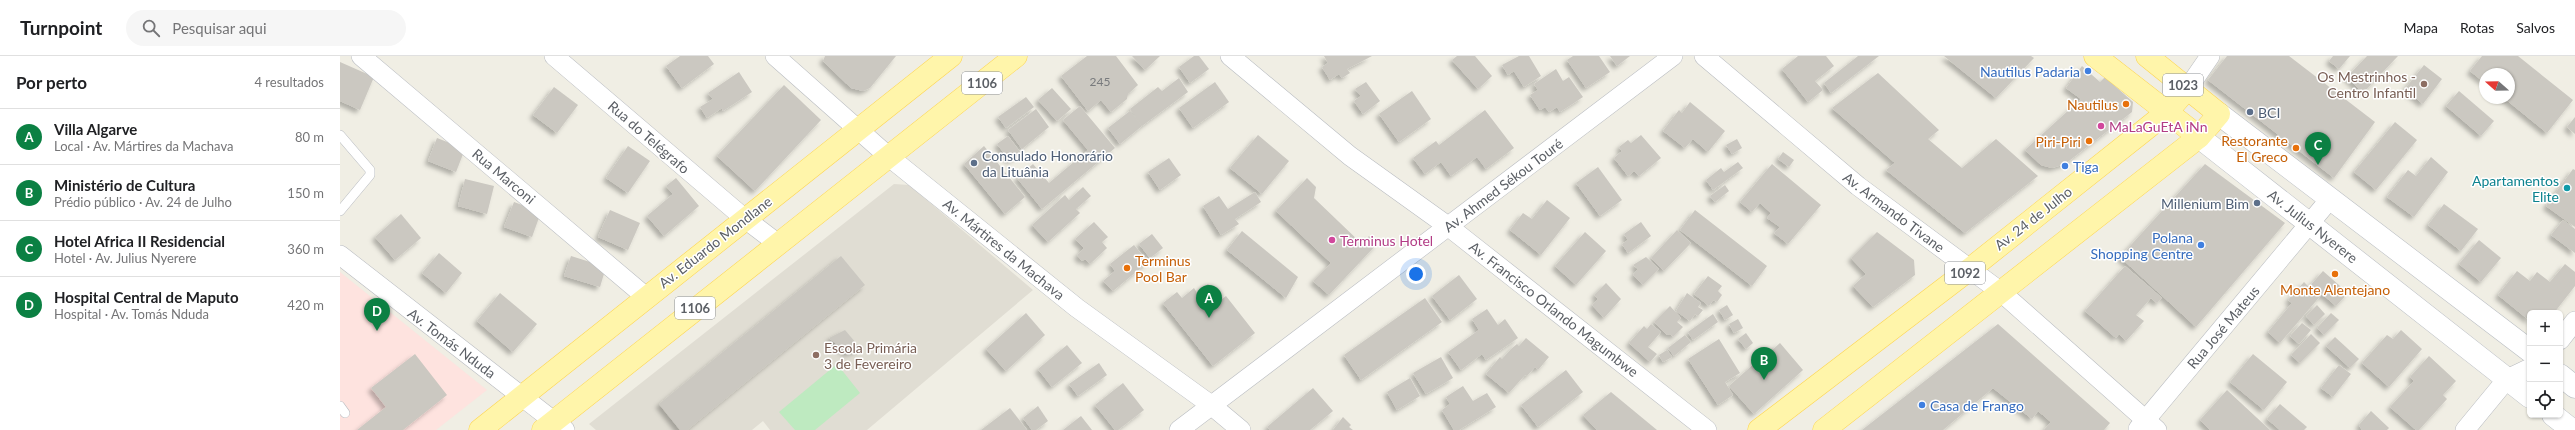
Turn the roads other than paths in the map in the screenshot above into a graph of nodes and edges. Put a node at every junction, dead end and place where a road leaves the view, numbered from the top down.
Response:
1 (361, 56) edge
2 (554, 56) edge
3 (775, 56) edge
4 (951, 56) edge
5 (1016, 56) edge
6 (1230, 56) edge
7 (1674, 56) edge
8 (1704, 56) edge
9 (2095, 56) edge
10 (2147, 56) edge
11 (2210, 56) edge
12 (2188, 88) junction
13 (2168, 112) junction
14 (2219, 114) junction
15 (859, 129) junction
16 (340, 135) edge
17 (2199, 137) junction
18 (888, 156) junction
19 (2330, 199) junction
20 (340, 212) edge
21 (744, 218) junction
22 (2309, 224) junction
23 (1449, 226) junction
24 (777, 243) junction
25 (340, 256) edge
26 (1970, 269) junction
27 (2001, 292) junction
28 (646, 297) junction
29 (2575, 321) edge
30 (2563, 336) edge
31 (2527, 349) edge
32 (2527, 369) edge
33 (2563, 377) edge
34 (2507, 379) junction
35 (2575, 387) edge
36 (2527, 395) edge
37 (522, 396) junction
38 (1211, 405) junction
39 (2557, 418) edge
40 (554, 427) edge
41 (2146, 427) edge
42 (480, 430) edge
43 (1179, 430) edge
44 (1241, 430) edge
45 (1707, 430) edge
46 (1759, 430) edge
47 (1824, 430) edge
48 (2465, 430) edge
49 (2572, 430) edge

1 - 28 street, Rua Marconi
2 - 21 street, Rua do Telégrafo
3 - 15 street, Av. Mártires da Machava
4 - 15 main road, Av. Eduardo Mondlane / 1106
5 - 18 main road, 1106
6 - 23 street, Av. Francisco Orlando Magumbwe
7 - 23 street, Av. Ahmed Sékou Touré
8 - 26 street, Av. Armando Tivane
9 - 13 main road, Av. Julius Nyerere / 1023
10 - 12 main road, 1023
11 - 12 street
12 - 13 main road, Av. 24 de Julho / 1092
12 - 14 main road, 1023
13 - 17 main road, Av. Julius Nyerere
13 - 26 main road, Av. 24 de Julho / 1092
14 - 17 main road, 1092
14 - 19 main road, 1023
15 - 18 street, Av. Mártires da Machava
15 - 21 main road, Av. Eduardo Mondlane / 1106
16 - 20 lane
17 - 22 main road, Av. Julius Nyerere
17 - 27 main road, 1092
18 - 24 main road, 1106
18 - 38 street, Av. Mártires da Machava
19 - 22 street, Rua José Mateus
19 - 31 main road, 1023
21 - 24 street, Rua do Telégrafo
21 - 28 main road, Av. Eduardo Mondlane / 1106
22 - 34 main road, Av. Julius Nyerere
22 - 41 street, Rua José Mateus
23 - 38 street, Av. Ahmed Sékou Touré
23 - 45 street, Av. Francisco Orlando Magumbwe
24 - 40 main road, 1106
25 - 37 street, Av. Tomás Nduda
26 - 27 street, Av. Armando Tivane
26 - 46 main road, Av. 24 de Julho / 1092
27 - 41 street, Av. Armando Tivane
27 - 47 main road, 1092
28 - 37 main road, Av. Eduardo Mondlane / 1106
29 - 30 street
32 - 34 street
33 - 35 main road
34 - 36 main road, Av. Julius Nyerere
34 - 48 street
37 - 40 street, Av. Tomás Nduda
37 - 42 main road, Av. Eduardo Mondlane / 1106
38 - 43 street, Av. Ahmed Sékou Touré
38 - 44 street, Av. Mártires da Machava
39 - 49 main road

